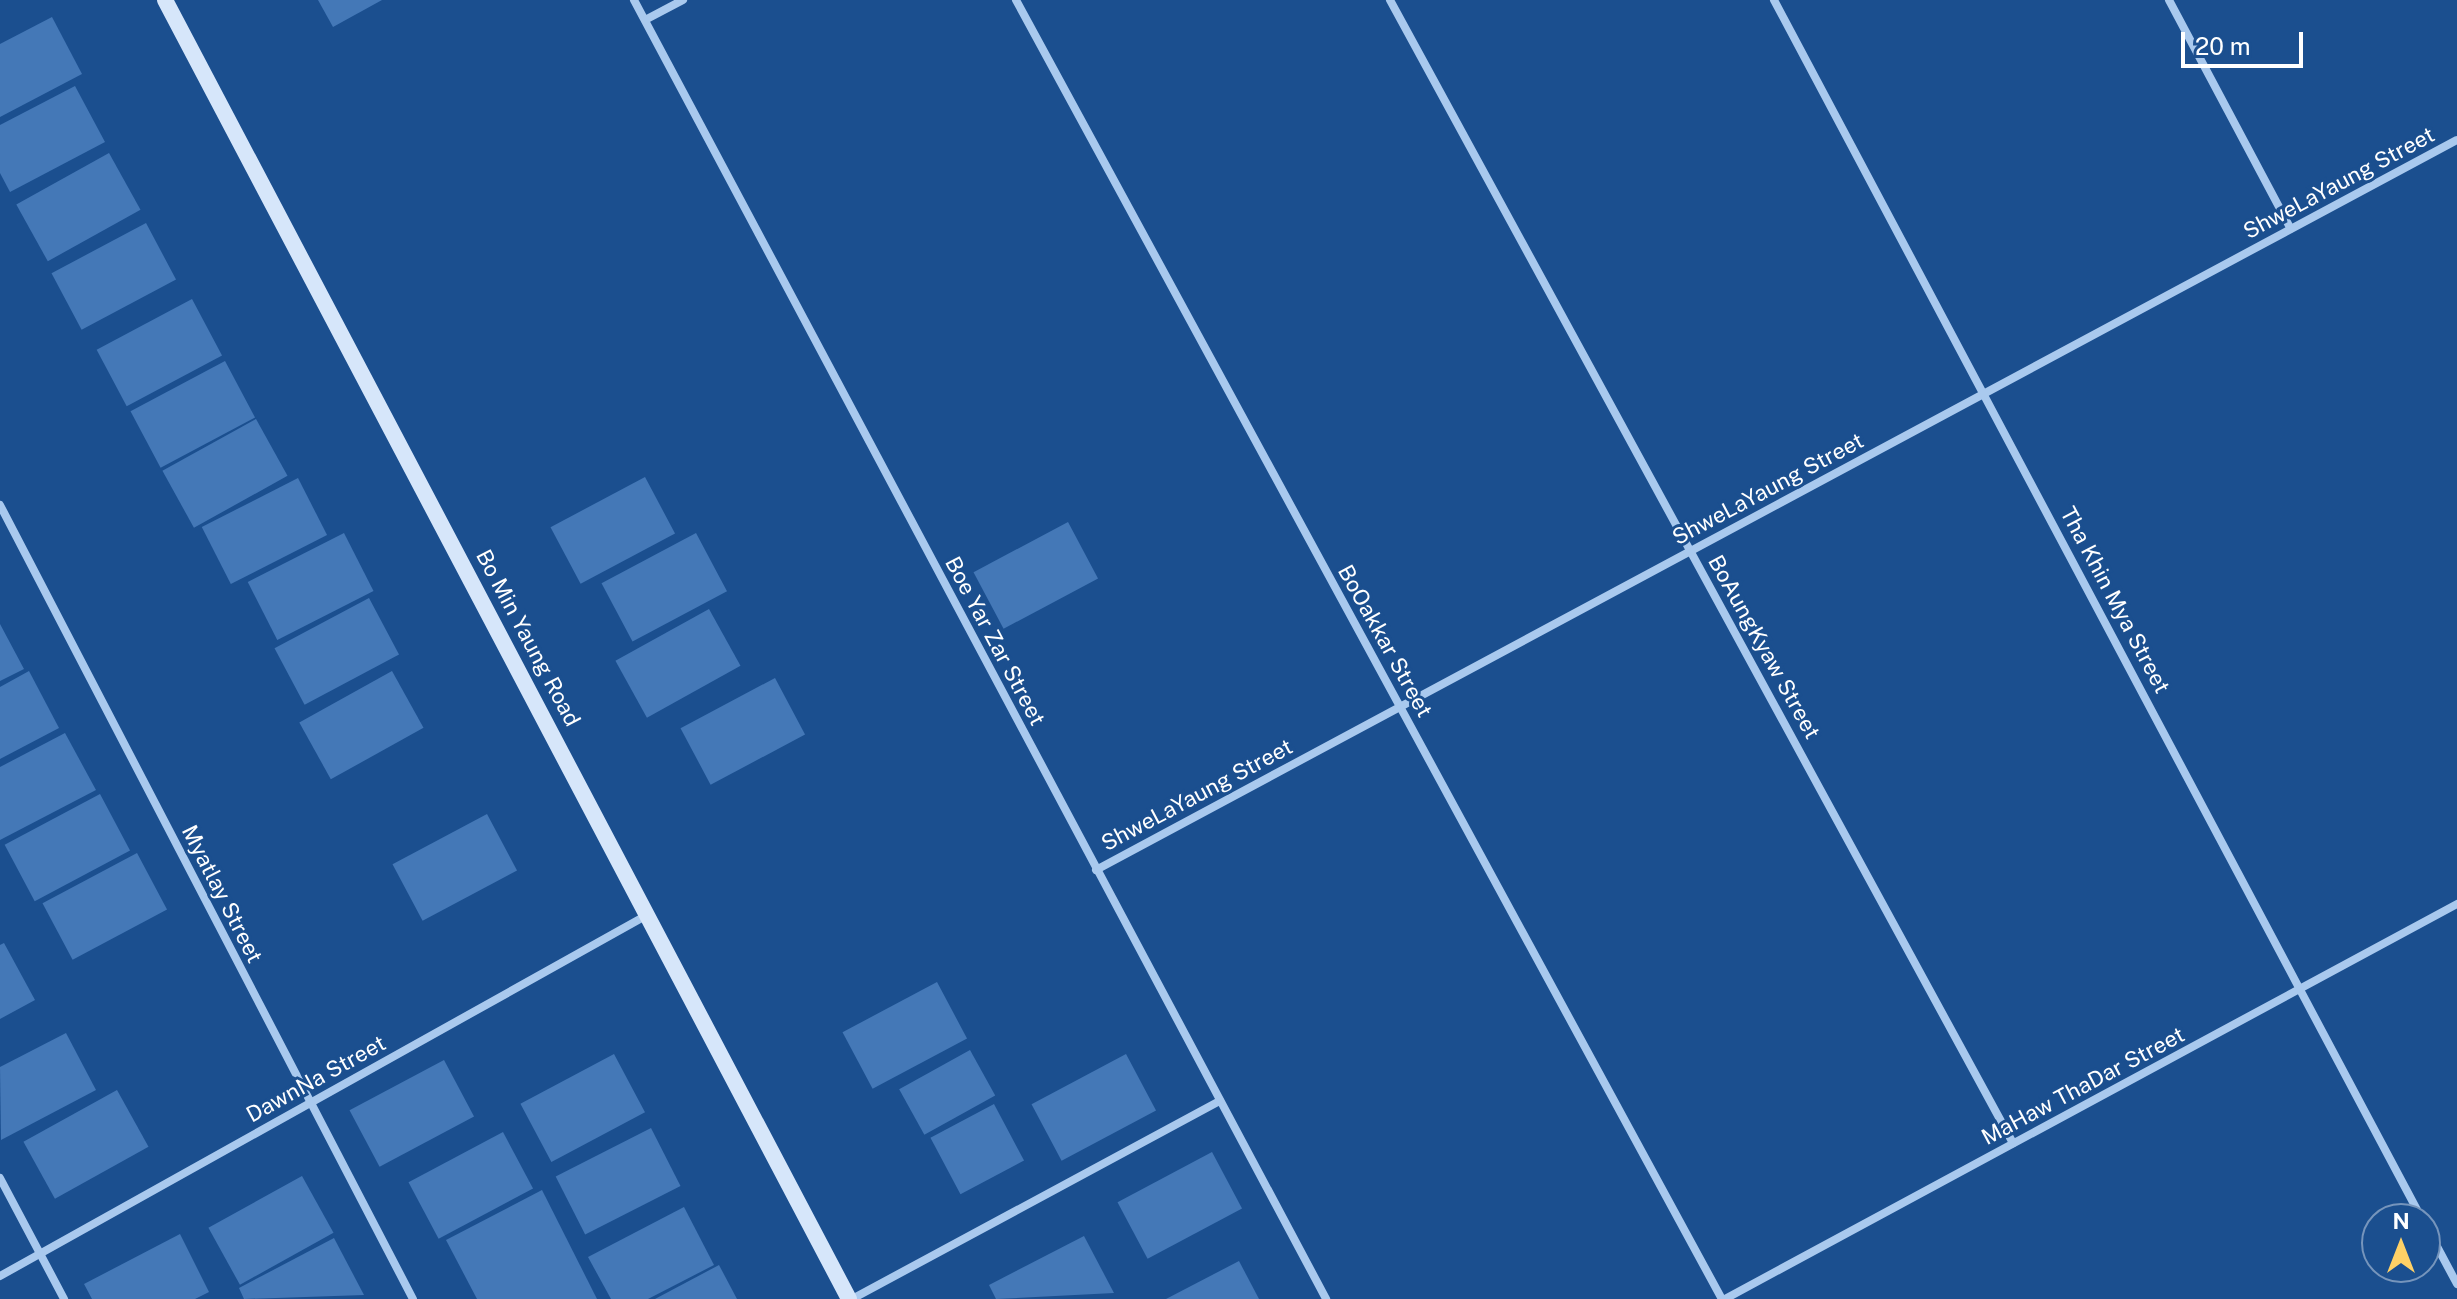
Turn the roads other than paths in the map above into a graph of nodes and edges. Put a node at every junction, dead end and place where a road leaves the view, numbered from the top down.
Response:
1 (165, 0) edge
2 (634, 0) edge
3 (683, 0) edge
4 (1016, 0) edge
5 (1390, 0) edge
6 (1774, 0) edge
7 (2169, 0) edge
8 (645, 20) junction
9 (2457, 140) edge
10 (2291, 229) junction
11 (1986, 393) junction
12 (0, 505) edge
13 (1691, 552) junction
14 (1400, 707) junction
15 (1096, 870) junction
16 (2457, 904) edge
17 (649, 914) junction
18 (2300, 989) junction
19 (1220, 1101) junction
20 (311, 1103) junction
21 (2013, 1143) junction
22 (0, 1178) edge
23 (2414, 1203) edge
24 (40, 1254) junction
25 (2441, 1254) edge
26 (0, 1276) edge
27 (2457, 1284) edge
28 (64, 1299) edge
29 (413, 1299) edge
30 (850, 1299) edge
31 (1326, 1299) edge
32 (1724, 1299) edge

1 - 17 street, Bo Min Yaung Road
2 - 8 street, Boe Yar Zar Street
3 - 8 street
4 - 14 street, BoOakkar Street
5 - 13 street, BoAungKyaw Street
6 - 11 street, Tha Khin Mya Street
7 - 10 street
8 - 15 street, Boe Yar Zar Street
9 - 10 street, ShweLaYaung Street
10 - 11 street, ShweLaYaung Street
11 - 13 street, ShweLaYaung Street
11 - 18 street, Tha Khin Mya Street
12 - 20 street, Myatlay Street
13 - 14 street, ShweLaYaung Street
13 - 21 street, BoAungKyaw Street
14 - 15 street, ShweLaYaung Street
14 - 32 street, BoOakkar Street
15 - 19 street, Boe Yar Zar Street
16 - 18 street, MaHaw ThaDar Street
17 - 20 street, DawnNa Street
17 - 30 street, Bo Min Yaung Road
18 - 21 street, MaHaw ThaDar Street
18 - 23 street, Tha Khin Mya Street
19 - 30 street
19 - 31 street, Boe Yar Zar Street
20 - 24 street, DawnNa Street
20 - 29 street, Myatlay Street
21 - 32 street, MaHaw ThaDar Street
22 - 24 street
24 - 26 street, DawnNa Street
24 - 28 street
25 - 27 street, Tha Khin Mya Street

